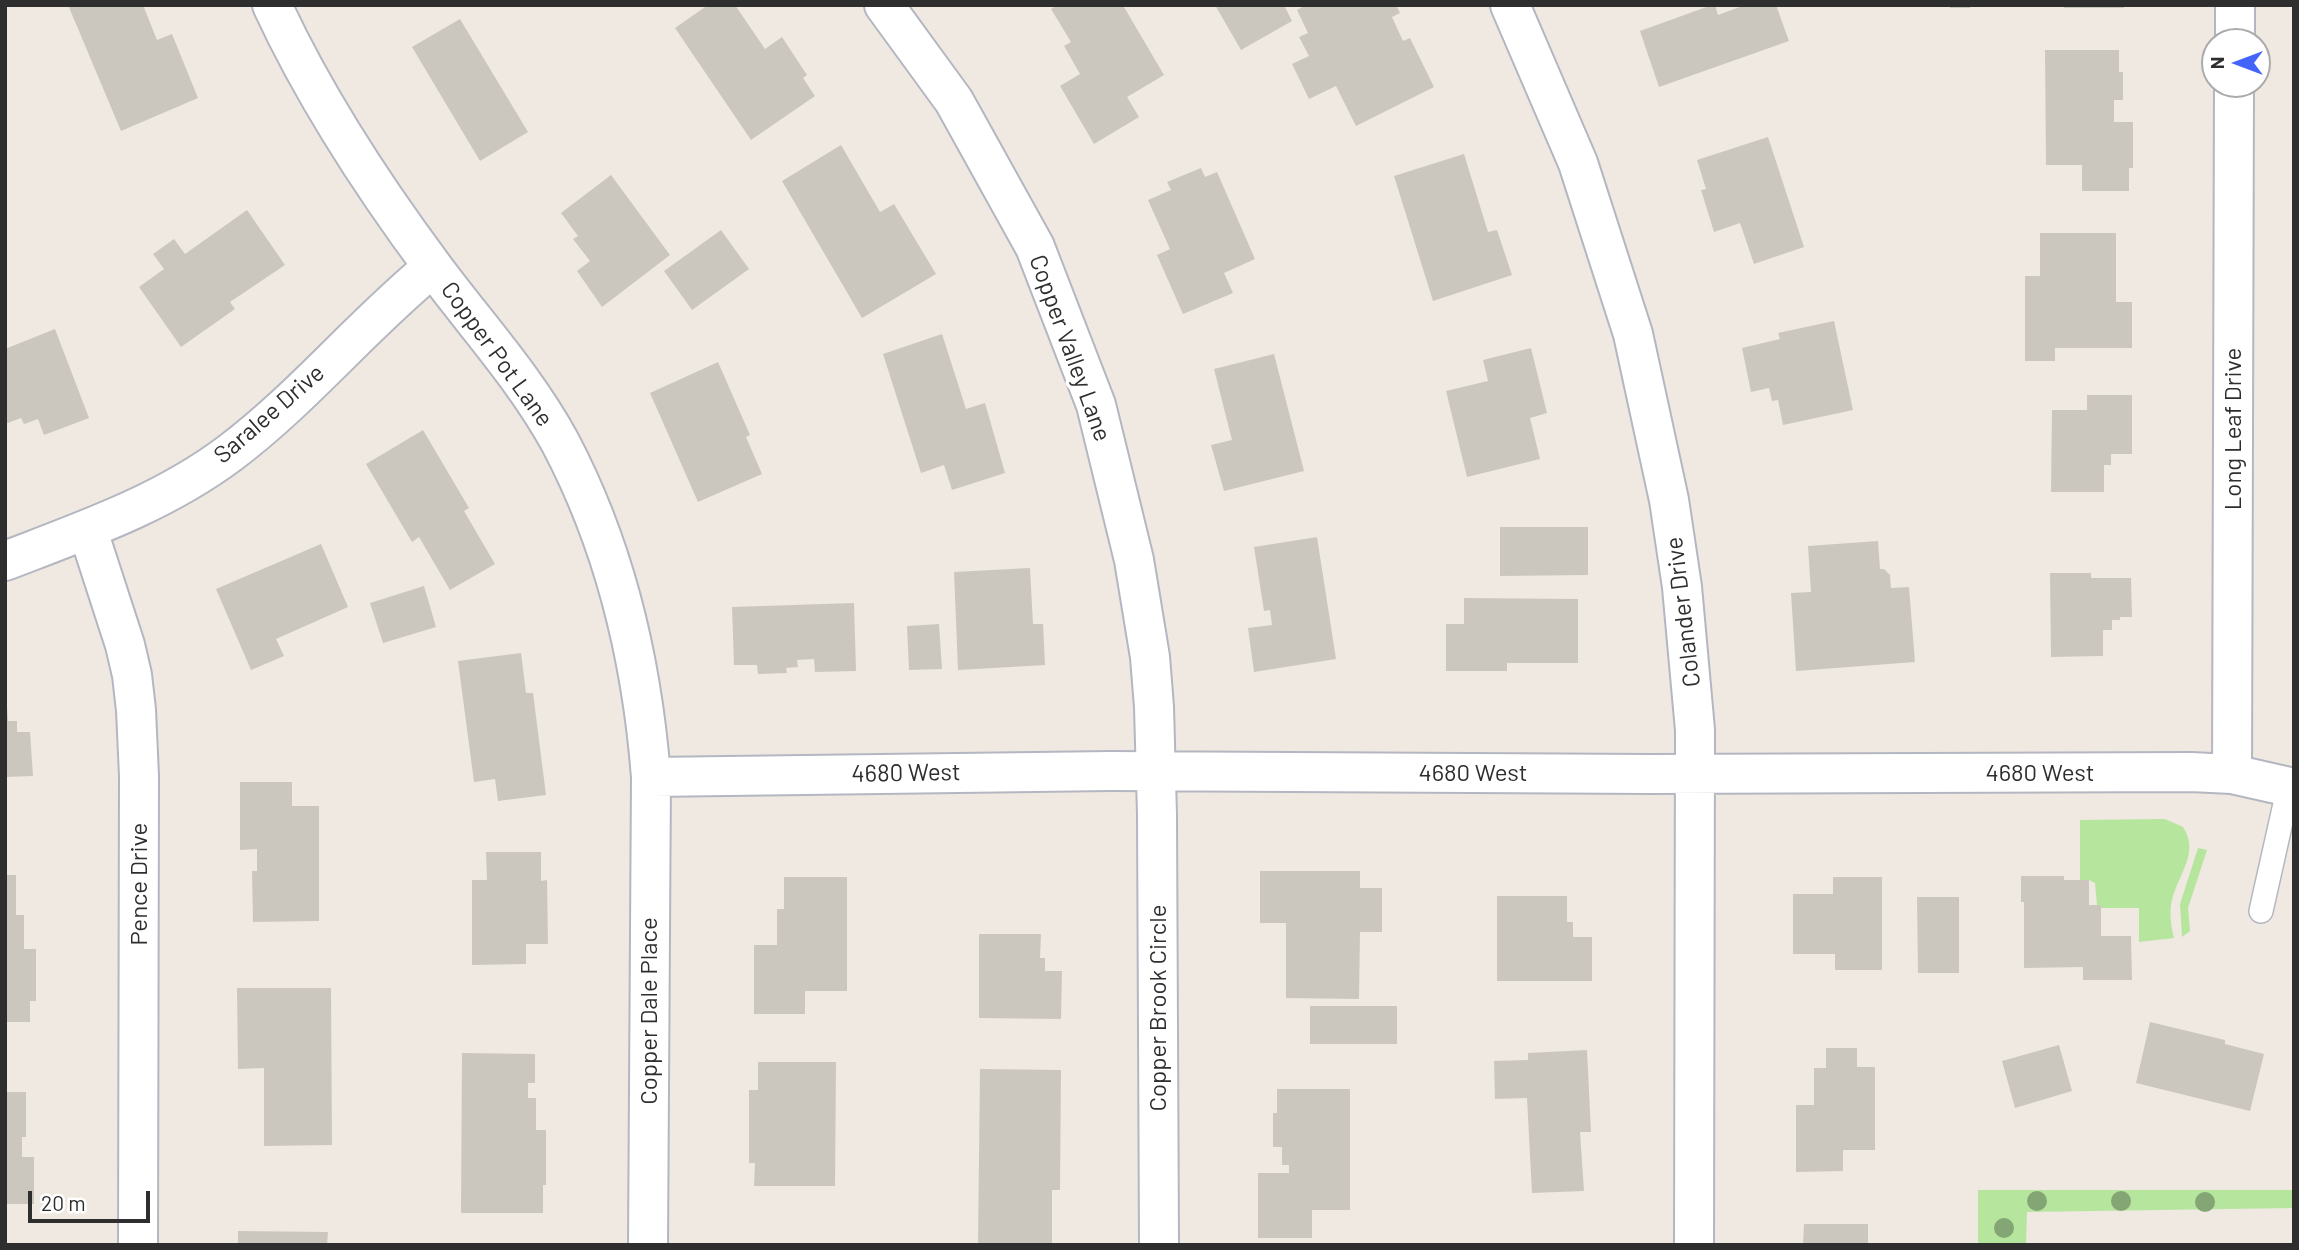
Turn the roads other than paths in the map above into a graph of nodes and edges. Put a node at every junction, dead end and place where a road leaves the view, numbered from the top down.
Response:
1 (272, 5) edge
2 (884, 5) edge
3 (1510, 5) edge
4 (2235, 5) edge
5 (2235, 28) edge
6 (2234, 98) edge
7 (433, 267) junction
8 (88, 531) junction
9 (5, 561) edge
10 (1156, 771) junction
11 (1696, 774) junction
12 (2232, 774) junction
13 (651, 777) junction
14 (2291, 787) edge
15 (2262, 911) dead end
16 (138, 1245) edge
17 (648, 1245) edge
18 (1159, 1245) edge
19 (1695, 1245) edge

1 - 7 street, Copper Pot Lane
2 - 10 street, Copper Valley Lane
3 - 11 street, Colander Drive
4 - 5 street
6 - 12 street, Long Leaf Drive
7 - 8 street, Saralee Drive
7 - 13 street, Copper Pot Lane
8 - 9 street, Saralee Drive
8 - 16 street, Pence Drive
10 - 11 street, 4680 West
10 - 13 street, 4680 West
10 - 18 street, Copper Brook Circle
11 - 12 street, 4680 West
11 - 19 street, Colander Drive
12 - 14 street, 4680 West
13 - 17 street, Copper Dale Place
14 - 15 lane

